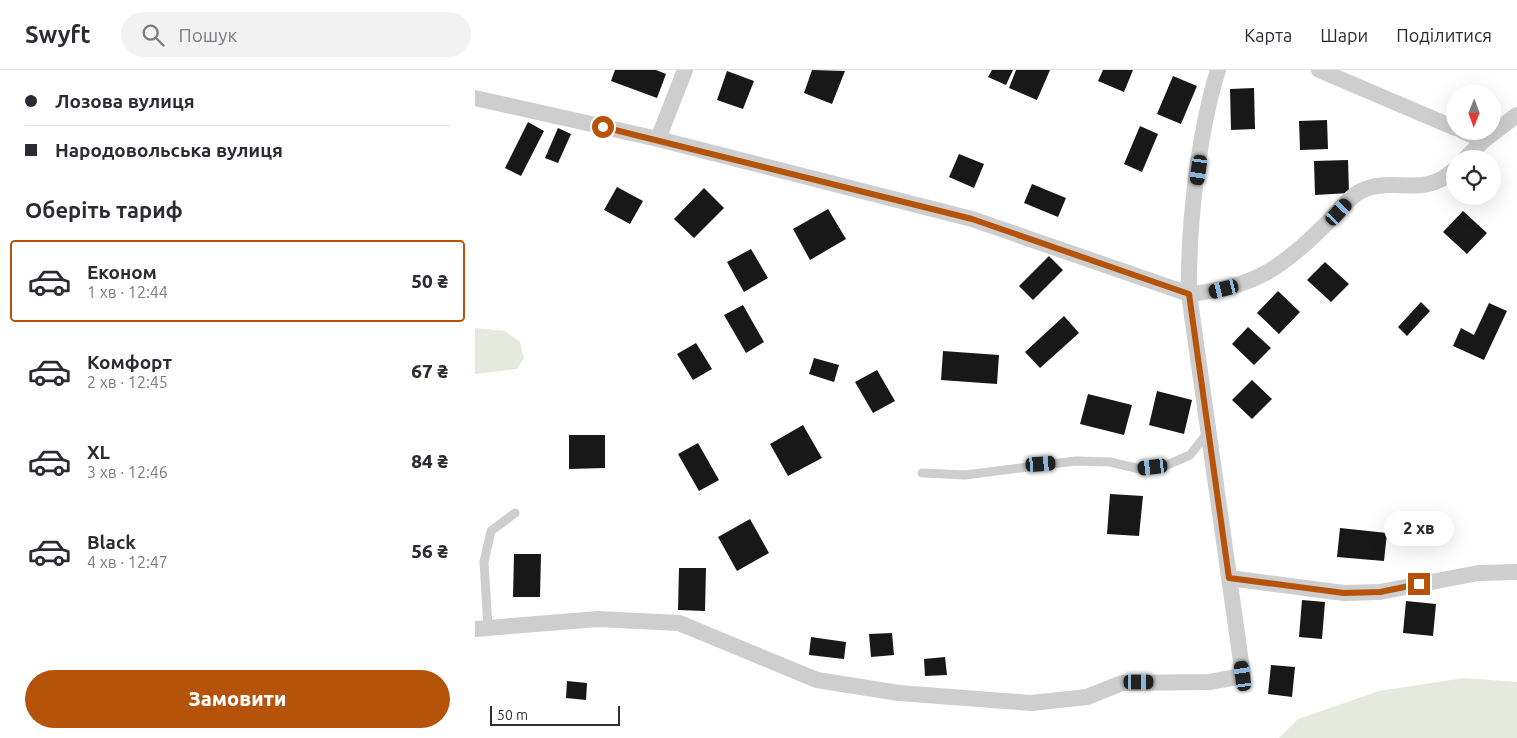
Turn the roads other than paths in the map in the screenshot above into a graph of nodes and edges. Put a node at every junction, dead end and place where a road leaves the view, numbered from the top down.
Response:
1 (685, 70) edge
2 (1218, 70) edge
3 (1319, 70) edge
4 (475, 98) edge
5 (1517, 115) edge
6 (1446, 124) edge
7 (1501, 127) edge
8 (657, 139) junction
9 (1484, 140) edge
10 (1474, 150) edge
11 (1446, 175) edge
12 (1189, 294) junction
13 (1209, 431) junction
14 (922, 473) dead end
15 (515, 513) dead end
16 (1517, 572) edge
17 (1229, 578) junction
18 (481, 628) edge

1 - 8 street
2 - 12 street
3 - 6 street
4 - 8 street
5 - 7 street
8 - 12 street
9 - 10 street
11 - 12 street
12 - 13 street
13 - 14 lane
13 - 17 street
15 - 18 lane
16 - 17 street
17 - 18 street

